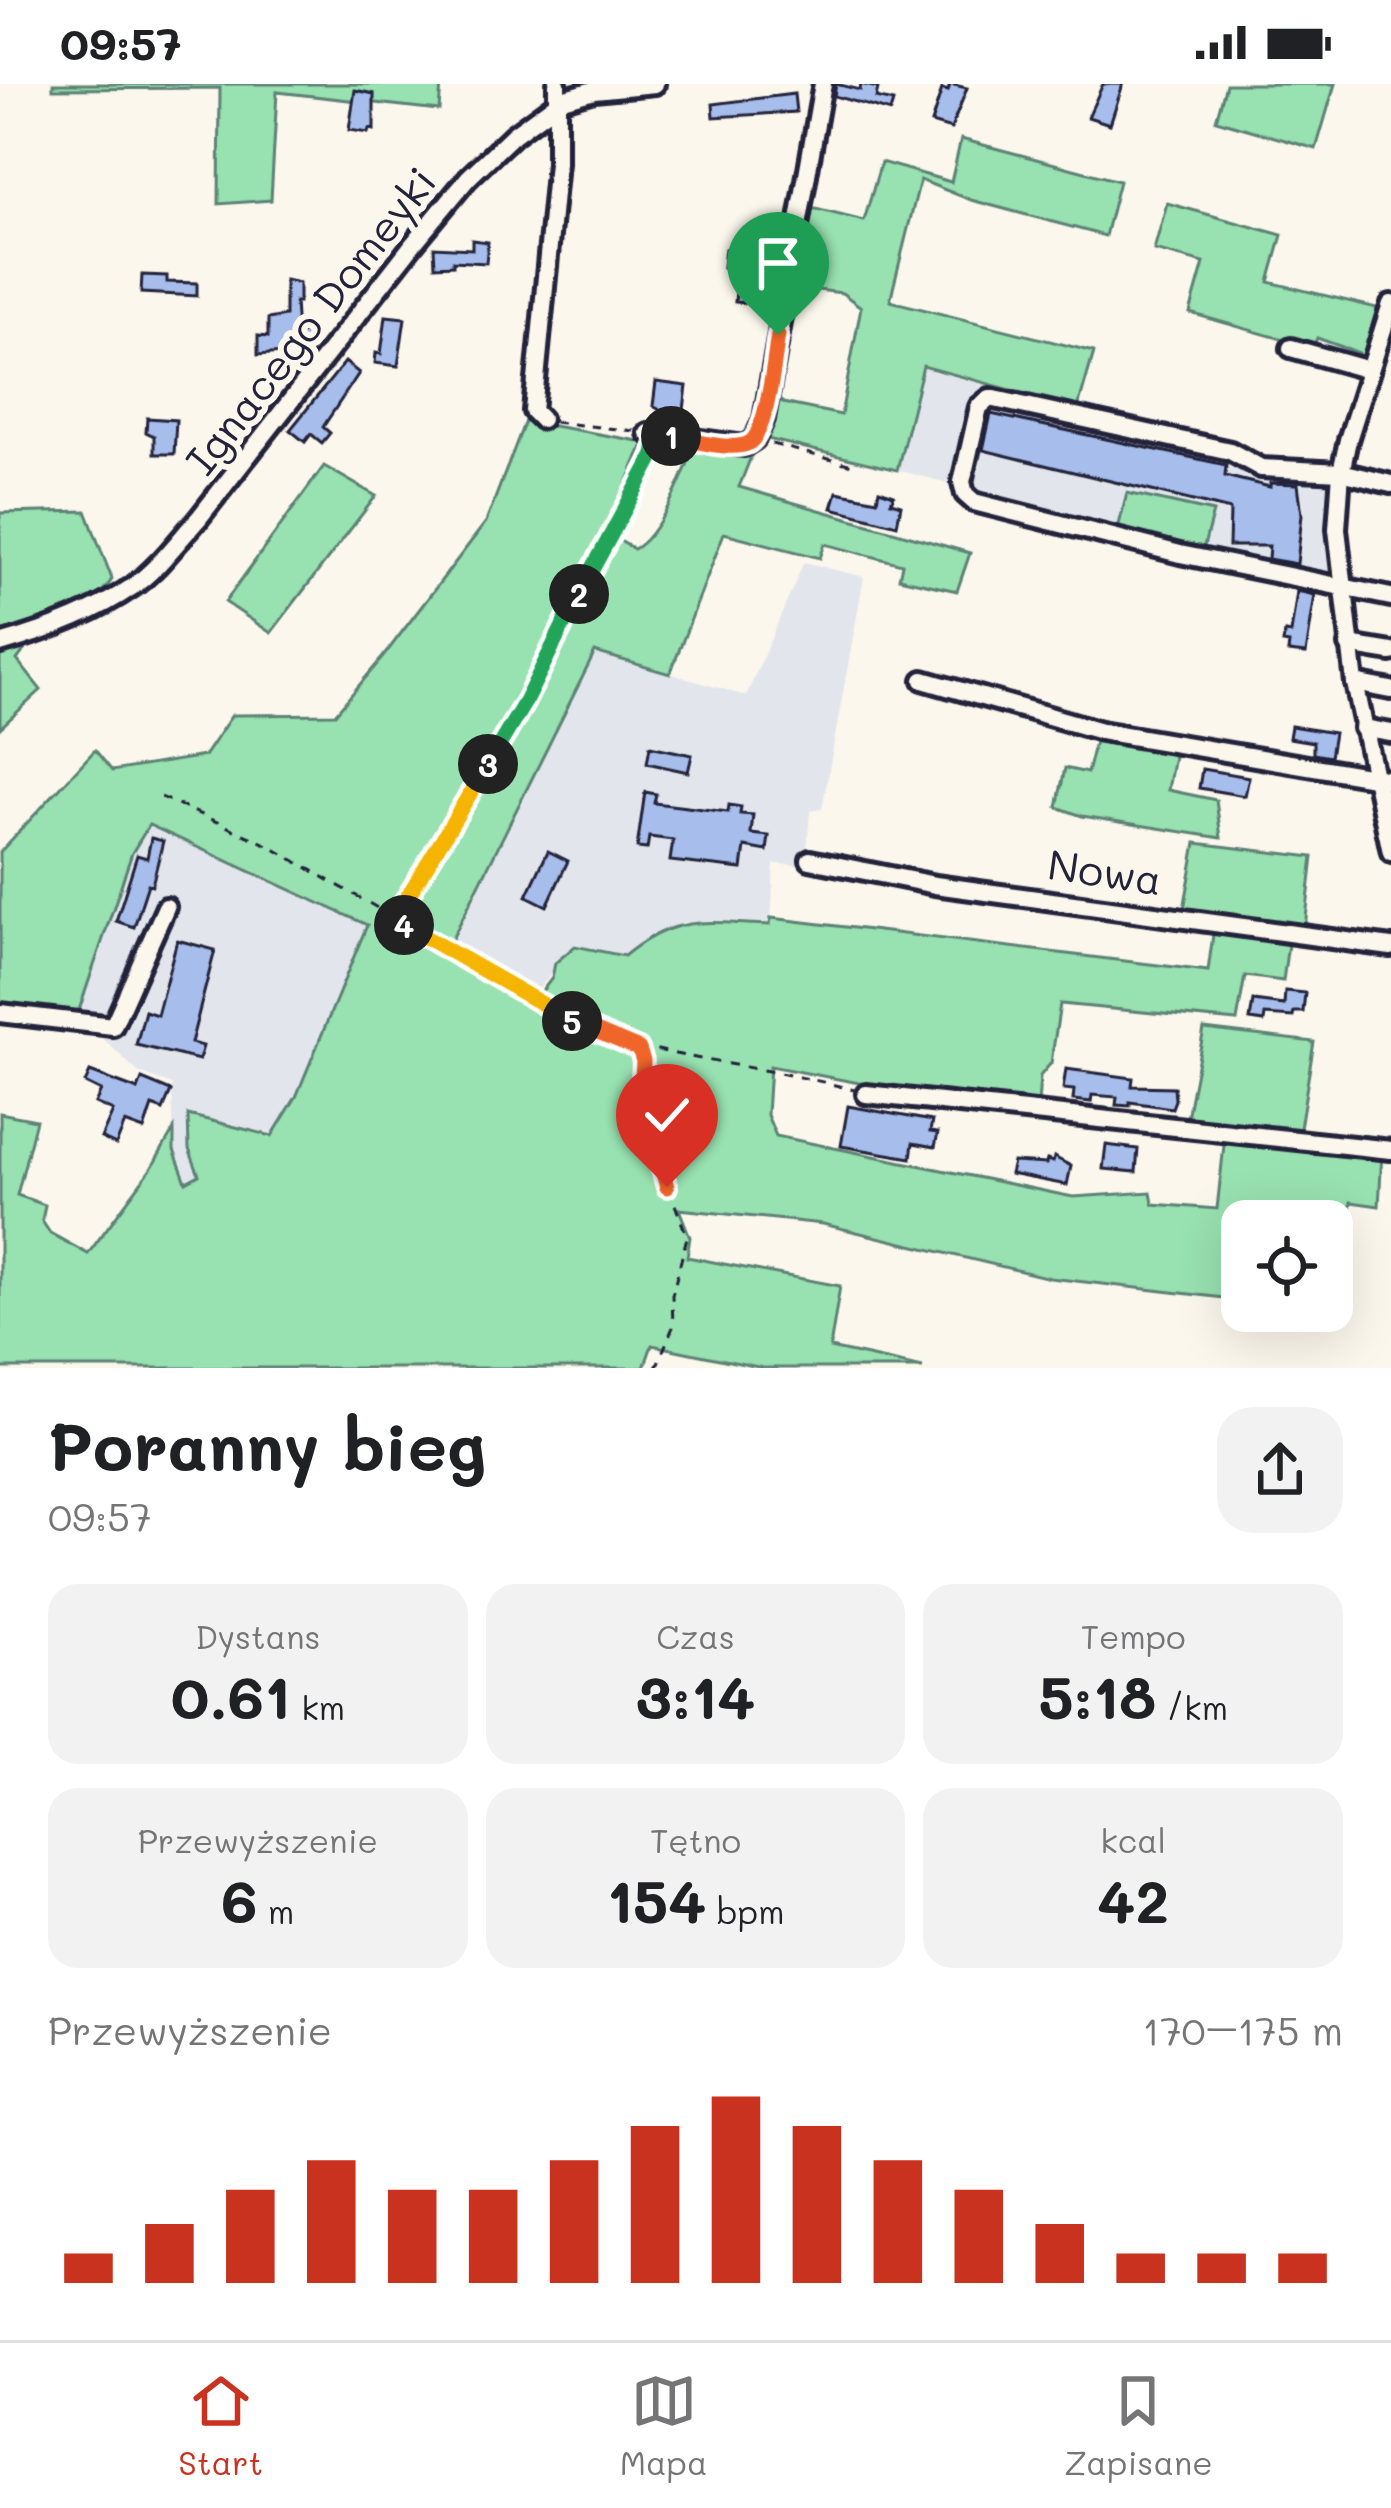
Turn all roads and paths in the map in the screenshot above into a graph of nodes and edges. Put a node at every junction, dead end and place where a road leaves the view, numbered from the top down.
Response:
1 (655, 84) edge
2 (823, 84) edge
3 (557, 92) edge
4 (1391, 304) edge
5 (1291, 348) dead end
6 (1369, 370) junction
7 (542, 419) joint
8 (652, 433) junction
9 (755, 439) junction
10 (851, 464) dead end
11 (1341, 472) junction
12 (1391, 484) edge
13 (1341, 588) junction
14 (1391, 597) edge
15 (0, 644) edge
16 (1349, 645) junction
17 (1391, 652) edge
18 (923, 680) dead end
19 (1355, 682) junction
20 (1391, 690) edge
21 (1363, 728) junction
22 (1391, 733) edge
23 (1382, 779) edge
24 (161, 797) dead end
25 (1391, 852) edge
26 (810, 860) dead end
27 (166, 908) dead end
28 (394, 919) junction
29 (1391, 947) edge
30 (0, 1013) edge
31 (639, 1049) junction
32 (866, 1094) joint
33 (1391, 1150) edge
34 (656, 1368) edge

1 - 3 street, Ignacego Domeyki
2 - 9 street
3 - 7 street
3 - 15 street, Ignacego Domeyki
4 - 6 street
5 - 6 street
6 - 11 street
7 - 8 path
8 - 9 street
8 - 28 path
9 - 10 path
11 - 12 street
11 - 13 street
11 - 13 street
13 - 14 street
13 - 16 street
16 - 17 street
16 - 19 street
18 - 23 street
19 - 20 street
19 - 21 street
21 - 22 street
21 - 23 street
23 - 25 street
24 - 28 path
26 - 29 street, Nowa
27 - 30 street
28 - 31 path
31 - 32 path
31 - 34 path
32 - 33 street

